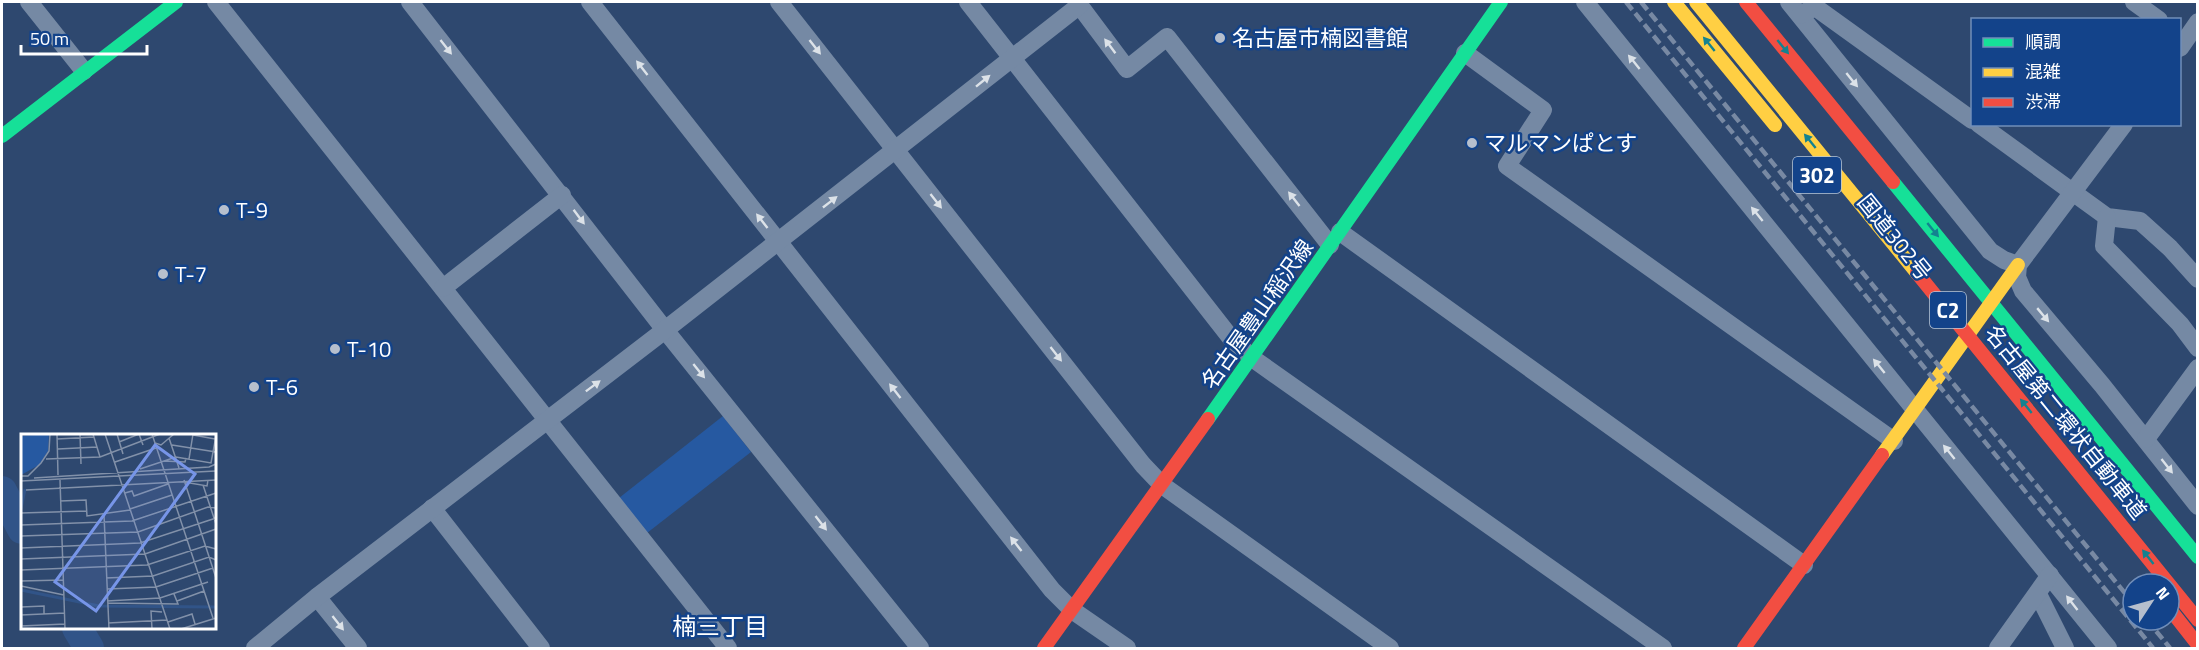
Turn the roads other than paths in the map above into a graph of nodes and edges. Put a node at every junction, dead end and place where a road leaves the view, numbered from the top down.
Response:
1 (29, 2) edge
2 (176, 2) edge
3 (216, 2) edge
4 (410, 2) edge
5 (590, 2) edge
6 (779, 2) edge
7 (968, 2) edge
8 (1501, 2) edge
9 (1585, 2) edge
10 (1674, 2) edge
11 (1696, 2) edge
12 (1746, 2) edge
13 (2134, 2) edge
14 (1078, 3) edge
15 (1794, 8) edge
16 (2157, 18) edge
17 (2198, 22) edge
18 (2182, 40) edge
19 (1465, 53) junction
20 (1012, 57) junction
21 (84, 71) junction
22 (1971, 119) edge
23 (1982, 126) edge
24 (2123, 126) edge
25 (2, 136) edge
26 (1786, 139) dead end
27 (897, 150) junction
28 (1911, 152) junction
29 (2075, 193) junction
30 (562, 195) junction
31 (1909, 201) junction
32 (2107, 217) junction
33 (1335, 238) junction
34 (778, 242) junction
35 (2019, 265) junction
36 (2198, 279) edge
37 (443, 288) junction
38 (1970, 302) dead end
39 (1992, 303) junction
40 (666, 330) junction
41 (1992, 330) dead end
42 (2198, 348) edge
43 (1252, 358) junction
44 (2198, 368) edge
45 (2052, 376) junction
46 (2102, 385) junction
47 (1916, 411) junction
48 (546, 421) junction
49 (2146, 439) junction
50 (1894, 441) junction
51 (1162, 485) junction
52 (2198, 506) edge
53 (432, 508) junction
54 (2198, 557) edge
55 (1804, 566) junction
56 (2050, 575) junction
57 (2038, 594) junction
58 (317, 597) junction
59 (1072, 610) junction
60 (2198, 620) edge
61 (2181, 623) edge
62 (2198, 645) edge
63 (255, 648) edge
64 (358, 648) edge
65 (541, 648) edge
66 (728, 648) edge
67 (920, 648) edge
68 (1044, 648) edge
69 (1126, 648) edge
70 (1390, 648) edge
71 (1663, 648) edge
72 (1744, 648) edge
73 (1998, 648) edge
74 (2065, 648) edge
75 (2109, 648) edge

1 - 21 street
2 - 21 main road
3 - 37 street
4 -> 30 street
34 -> 5 street
6 -> 27 street
7 - 20 street
8 - 19 main road, 名古屋豊山稲沢線
47 -> 9 street
26 -> 10 main road, 302
60 -> 11 main road, 名古屋第二環状自動車道 / C2, bridge
12 -> 31 main road, 国道302号 / 302
13 - 16 street
14 - 20 street
33 -> 14 street
15 - 22 street
15 -> 28 street
17 - 18 street
19 - 33 main road, 名古屋豊山稲沢線
19 - 50 street
27 -> 20 street
20 - 43 street
21 - 25 main road
23 - 29 street
24 - 29 street
34 -> 27 street
27 -> 51 street
28 - 31 street
28 - 35 street
29 - 32 street
29 - 35 street
30 - 37 street
30 -> 40 street
31 -> 39 main road, 国道302号 / 302
32 - 36 street
32 - 42 street
33 - 43 main road, 名古屋豊山稲沢線
33 - 55 street
34 - 40 street
59 -> 34 street
35 - 39 main road
35 -> 46 street
37 - 48 street
38 - 41 main road, 名古屋第二環状自動車道 / C2
39 - 45 main road, 国道302号 / 302
39 - 47 main road
48 -> 40 street
40 -> 67 street
43 - 51 main road, 名古屋豊山稲沢線
43 - 71 street
44 - 49 street
45 - 46 street
45 - 54 main road, 国道302号 / 302
46 - 49 street
47 - 50 main road
56 -> 47 street
48 - 53 street
48 - 66 street
49 -> 52 street
50 - 55 main road
51 - 59 main road, 名古屋豊山稲沢線
51 - 70 street
53 - 58 street
53 - 65 street
55 - 72 main road
56 - 57 street
75 -> 56 street
57 - 73 street
57 - 74 street
58 - 63 street
58 -> 64 street
59 - 68 main road, 名古屋豊山稲沢線
59 - 69 street
61 - 62 main road

